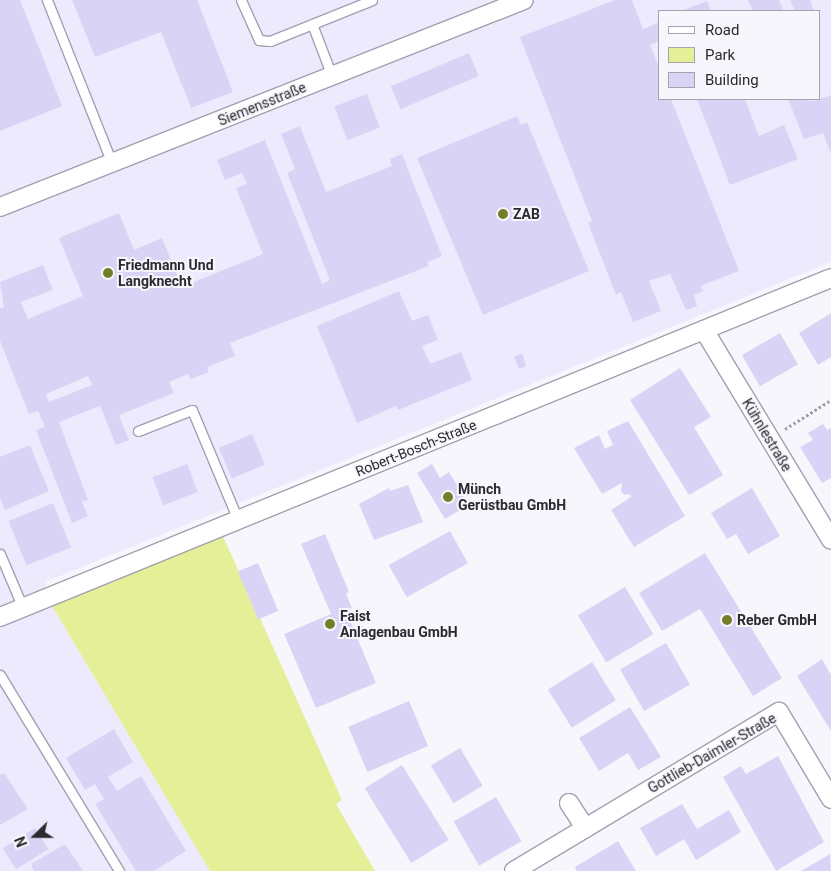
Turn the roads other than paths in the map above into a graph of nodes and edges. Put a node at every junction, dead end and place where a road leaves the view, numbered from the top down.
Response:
1 (47, 0) edge
2 (241, 0) edge
3 (372, 0) edge
4 (524, 0) edge
5 (312, 24) junction
6 (332, 76) junction
7 (112, 163) junction
8 (0, 207) edge
9 (831, 278) edge
10 (704, 330) junction
11 (138, 431) dead end
12 (238, 520) junction
13 (831, 540) edge
14 (0, 554) edge
15 (23, 608) junction
16 (0, 617) edge
17 (0, 675) edge
18 (831, 799) edge
19 (569, 803) dead end
20 (585, 828) junction
21 (119, 871) edge
22 (514, 871) edge

1 - 7 lane
2 - 5 lane
3 - 5 lane
4 - 6 street, Siemensstraße
5 - 6 lane
6 - 7 street, Siemensstraße
7 - 8 street, Siemensstraße
9 - 10 street, Robert-Bosch-Straße
10 - 12 street, Robert-Bosch-Straße
10 - 13 street, Kühnlestraße
11 - 12 lane
12 - 15 street, Robert-Bosch-Straße
14 - 15 lane
15 - 16 street, Robert-Bosch-Straße
17 - 21 lane
18 - 20 street, Gottlieb-Daimler-Straße
19 - 20 street
20 - 22 street, Gottlieb-Daimler-Straße

